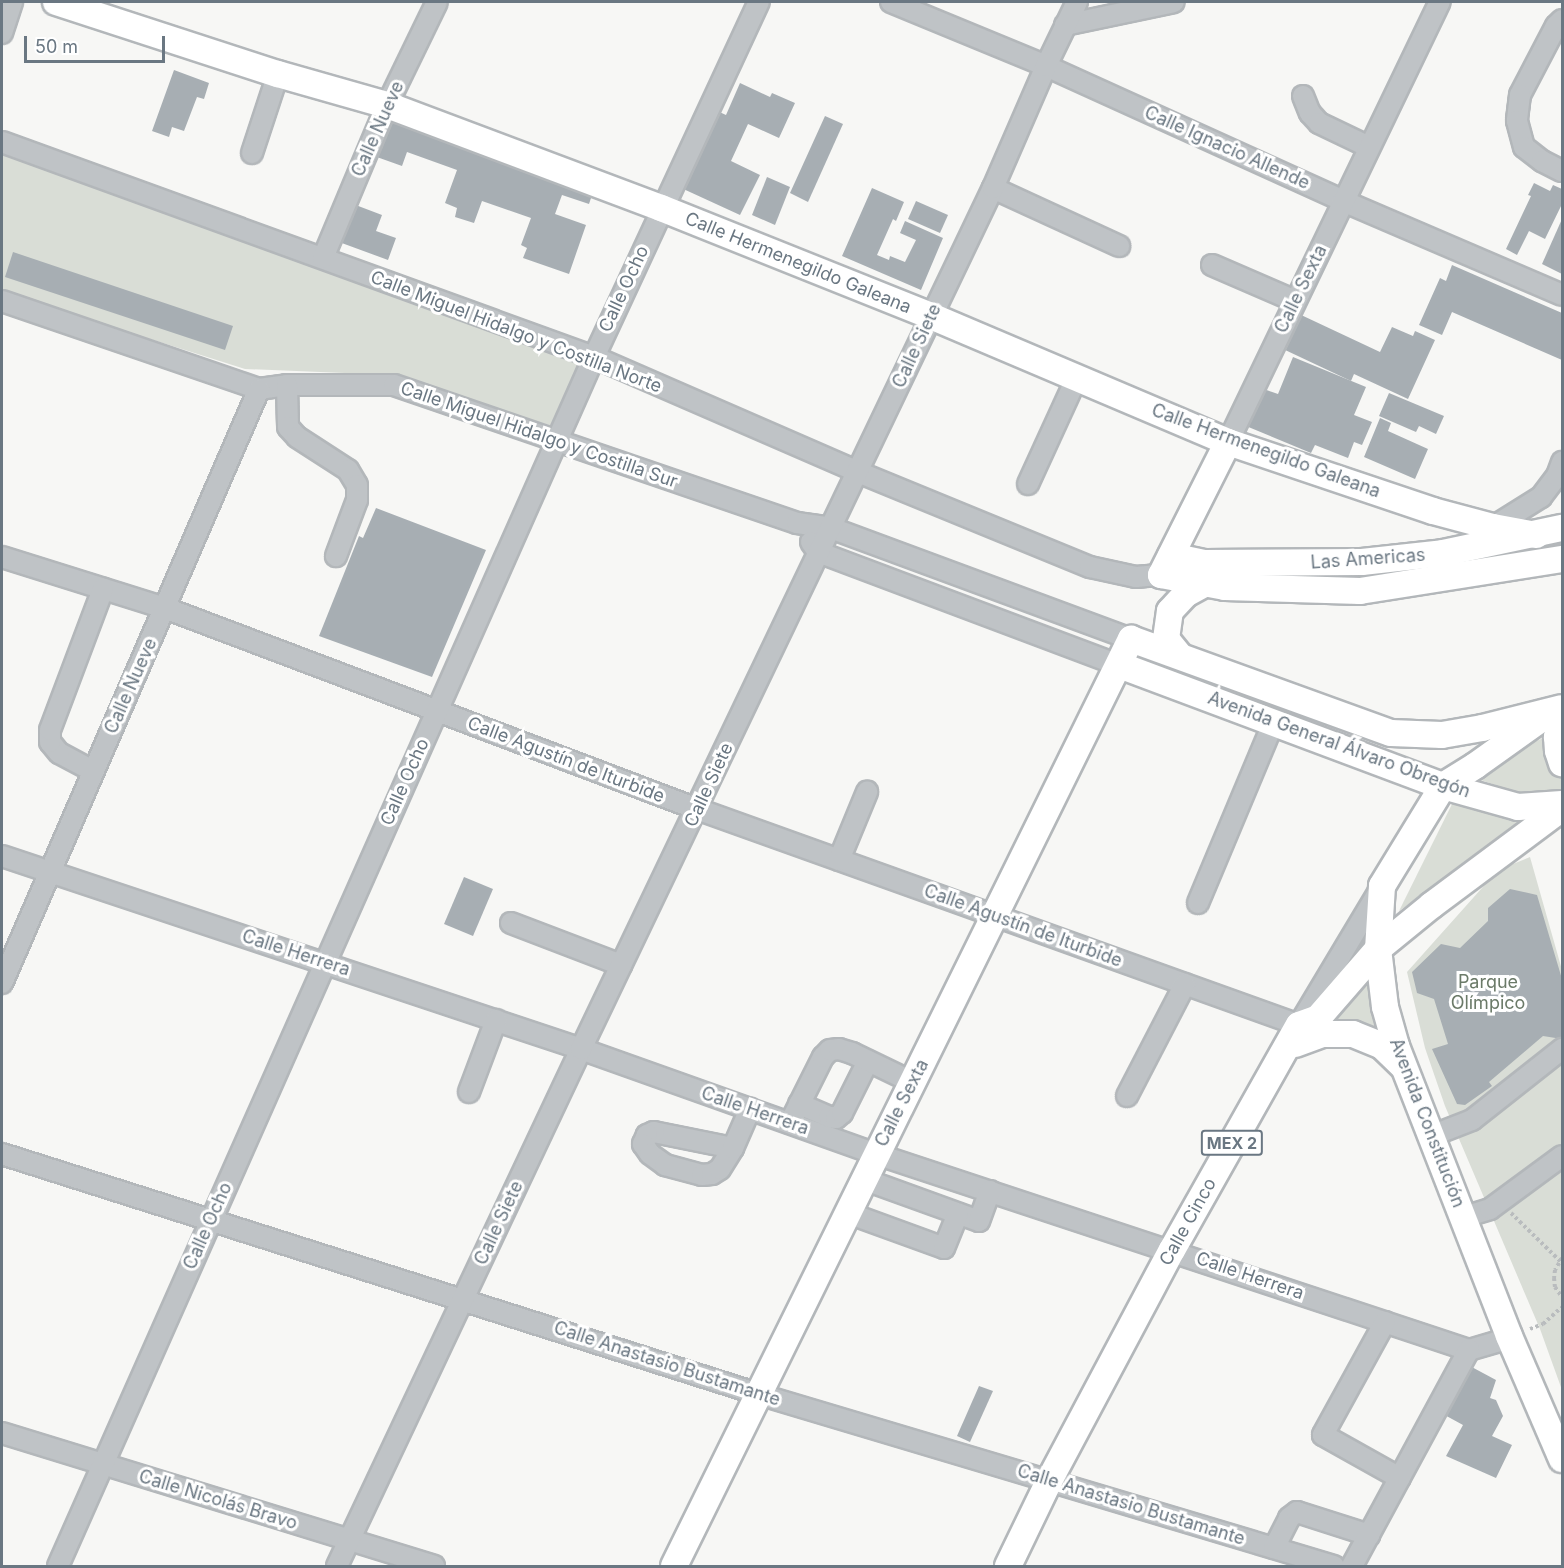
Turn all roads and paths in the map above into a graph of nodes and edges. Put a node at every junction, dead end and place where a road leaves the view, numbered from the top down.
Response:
1 (12, 2) edge
2 (56, 2) edge
3 (437, 2) edge
4 (759, 2) edge
5 (891, 2) edge
6 (1077, 2) edge
7 (1174, 2) edge
8 (1440, 2) edge
9 (1563, 20) edge
10 (1065, 25) junction
11 (2, 33) edge
12 (1046, 66) junction
13 (278, 74) junction
14 (1303, 96) dead end
15 (387, 105) junction
16 (2, 142) edge
17 (1369, 147) junction
18 (252, 153) dead end
19 (1563, 171) edge
20 (993, 188) junction
21 (1343, 201) junction
22 (661, 208) junction
23 (1119, 246) dead end
24 (323, 258) junction
25 (1212, 265) dead end
26 (1563, 296) edge
27 (2, 301) edge
28 (1295, 301) junction
29 (931, 316) junction
30 (594, 357) junction
31 (1076, 380) junction
32 (287, 385) junction
33 (259, 389) junction
34 (557, 442) junction
35 (1228, 442) junction
36 (1563, 462) edge
37 (858, 472) junction
38 (1028, 484) dead end
39 (1433, 511) junction
40 (797, 523) junction
41 (1493, 527) junction
42 (831, 528) junction
43 (1563, 528) edge
44 (1536, 535) junction
45 (818, 552) junction
46 (336, 556) dead end
47 (1420, 556) junction
48 (2, 557) edge
49 (1563, 559) edge
50 (1362, 562) junction
51 (1166, 566) junction
52 (949, 573) junction
53 (1206, 583) junction
54 (103, 588) junction
55 (1360, 591) junction
56 (940, 599) junction
57 (165, 608) junction
58 (1131, 639) junction
59 (1179, 655) junction
60 (1119, 665) junction
61 (1286, 697) junction
62 (436, 711) junction
63 (1559, 714) edge
64 (1274, 721) junction
65 (1563, 763) edge
66 (1405, 770) junction
67 (93, 771) junction
68 (1443, 786) junction
69 (867, 792) dead end
70 (1563, 806) edge
71 (698, 809) junction
72 (1427, 810) junction
73 (2, 856) edge
74 (839, 860) junction
75 (49, 871) junction
76 (1383, 886) junction
77 (1198, 903) dead end
78 (994, 915) junction
79 (511, 923) dead end
80 (1378, 950) junction
81 (325, 962) junction
82 (621, 965) junction
83 (2, 982) edge
84 (1185, 984) junction
85 (496, 1020) junction
86 (1311, 1030) junction
87 (581, 1049) junction
88 (1563, 1049) edge
89 (868, 1061) junction
90 (1404, 1068) junction
91 (914, 1083) junction
92 (469, 1092) dead end
93 (1127, 1096) dead end
94 (799, 1104) junction
95 (750, 1108) junction
96 (790, 1123) junction
97 (1431, 1136) junction
98 (734, 1148) dead end
99 (2, 1154) edge
100 (876, 1154) junction
101 (1563, 1156) edge
102 (863, 1179) junction
103 (990, 1191) junction
104 (1503, 1203) junction
105 (848, 1213) junction
106 (958, 1214) junction
107 (1464, 1217) junction
108 (211, 1218) junction
109 (1172, 1250) junction
110 (1561, 1260) edge
111 (1563, 1297) edge
112 (463, 1299) junction
113 (1563, 1306) edge
114 (1384, 1322) junction
115 (1509, 1337) junction
116 (1469, 1350) junction
117 (758, 1394) junction
118 (2, 1433) edge
119 (1563, 1459) edge
120 (103, 1464) junction
121 (1400, 1478) junction
122 (1049, 1481) junction
123 (1369, 1535) junction
124 (349, 1541) junction
125 (1274, 1548) junction
126 (61, 1566) edge
127 (337, 1566) edge
128 (434, 1566) edge
129 (674, 1566) edge
130 (1008, 1566) edge
131 (1334, 1566) edge
132 (1352, 1566) edge

1 - 11 street
2 - 13 main road, Calle Hermenegildo Galeana
3 - 15 street, Calle Nueve
4 - 22 street, Calle Ocho
5 - 12 street, Calle Ignacio Allende
6 - 10 street, Calle Siete
7 - 10 street
8 - 17 street, Calle Sexta
9 - 19 street
10 - 12 street, Calle Siete
12 - 20 street, Calle Siete
12 - 21 street, Calle Ignacio Allende
13 - 15 main road, Calle Hermenegildo Galeana
13 - 18 street
14 - 17 street
15 - 22 main road, Calle Hermenegildo Galeana
15 - 24 street, Calle Nueve
16 - 24 street, Calle Miguel Hidalgo y Costilla Norte
17 - 21 street, Calle Sexta
20 - 23 street
20 - 29 street, Calle Siete
21 - 26 street, Calle Ignacio Allende
21 - 28 street, Calle Sexta
22 - 29 main road, Calle Hermenegildo Galeana
22 - 30 street, Calle Ocho
24 - 30 street, Calle Miguel Hidalgo y Costilla Norte
25 - 28 street
27 - 33 street, Calle Miguel Hidalgo y Costilla Sur
28 - 35 street, Calle Sexta
29 - 31 main road, Calle Hermenegildo Galeana
29 - 37 street, Calle Siete
30 - 34 street, Calle Ocho
30 - 37 street, Calle Miguel Hidalgo y Costilla Norte
31 - 35 main road, Calle Hermenegildo Galeana
31 - 38 street
32 - 33 street, Calle Miguel Hidalgo y Costilla Sur
32 - 34 street, Calle Miguel Hidalgo y Costilla Sur
32 - 46 street
33 - 57 street, Calle Nueve
34 - 40 street, Calle Miguel Hidalgo y Costilla Sur
34 - 62 street, Calle Ocho
35 - 39 main road, Calle Hermenegildo Galeana
35 - 51 main road, Calle Sexta
36 - 41 street
37 - 42 street, Calle Siete
37 - 51 street, Calle Miguel Hidalgo y Costilla Norte
39 - 41 main road, Calle Hermenegildo Galeana
39 - 47 main road
40 - 42 street, Calle Miguel Hidalgo y Costilla Sur
40 - 45 street
41 - 44 main road, Calle Hermenegildo Galeana
42 - 45 street, Calle Siete
42 - 52 street, Calle Miguel Hidalgo y Costilla Sur
43 - 44 main road, Las Americas
44 - 47 main road, Las Americas
45 - 56 street
45 - 71 street, Calle Siete
47 - 50 main road, Las Americas
48 - 54 street, Calle Agustín de Iturbide
49 - 55 main road, Las Americas
50 - 51 main road, Las Americas
50 - 55 main road
51 - 53 main road, Las Americas
52 - 56 street
52 - 58 street, Calle Miguel Hidalgo y Costilla Sur
53 - 55 main road, Las Americas
53 - 59 main road
54 - 57 street, Calle Agustín de Iturbide
54 - 67 street
56 - 60 street
57 - 62 street, Calle Agustín de Iturbide
57 - 67 street, Calle Nueve
58 - 59 main road, Avenida General Álvaro Obregón
58 - 60 main road, Calle Sexta
59 - 61 main road, Avenida General Álvaro Obregón
60 - 64 main road, Avenida General Álvaro Obregón
60 - 78 main road, Calle Sexta
61 - 63 main road, Avenida General Álvaro Obregón
61 - 64 main road
62 - 71 street, Calle Agustín de Iturbide
62 - 81 street, Calle Ocho
63 - 65 main road
63 - 68 main road
64 - 66 main road, Avenida General Álvaro Obregón
64 - 77 street
66 - 68 main road, Avenida General Álvaro Obregón
66 - 72 main road
67 - 75 street, Calle Nueve
68 - 70 main road, Avenida General Álvaro Obregón
68 - 72 main road, Avenida Constitución
69 - 74 street
70 - 80 main road
71 - 74 street, Calle Agustín de Iturbide
71 - 82 street, Calle Siete
72 - 76 main road, Avenida Constitución
73 - 75 street, Calle Herrera
74 - 78 street, Calle Agustín de Iturbide
75 - 81 street, Calle Herrera
75 - 83 street, Calle Nueve
76 - 80 main road, Avenida Constitución
76 - 86 street
78 - 84 street, Calle Agustín de Iturbide
78 - 91 main road, Calle Sexta
79 - 82 street
80 - 86 main road
80 - 90 main road, Avenida Constitución
81 - 85 street, Calle Herrera
81 - 108 street, Calle Ocho
82 - 87 street, Calle Siete
84 - 86 street, Calle Agustín de Iturbide
84 - 93 street
85 - 87 street, Calle Herrera
85 - 92 street
86 - 90 main road
86 - 109 main road, Calle Cinco / MEX 2
87 - 95 street, Calle Herrera
87 - 112 street, Calle Siete
88 - 97 street
89 - 91 street
89 - 94 street
89 - 94 street
90 - 97 main road, Avenida Constitución
91 - 100 main road, Calle Sexta
94 - 96 street
95 - 96 street, Calle Herrera
95 - 98 street
96 - 100 street, Calle Herrera
97 - 107 main road, Avenida Constitución
99 - 108 street, Calle Anastasio Bustamante
100 - 102 main road, Calle Sexta
100 - 103 street, Calle Herrera
101 - 104 street
102 - 105 main road, Calle Sexta
102 - 106 street
103 - 106 street
103 - 109 street, Calle Herrera
104 - 107 street
104 - 110 path
105 - 106 street
105 - 117 main road, Calle Sexta
107 - 115 main road, Avenida Constitución
108 - 112 street, Calle Anastasio Bustamante
108 - 120 street, Calle Ocho
109 - 114 street, Calle Herrera
109 - 122 main road, Calle Cinco / MEX 2
110 - 111 path
112 - 117 street, Calle Anastasio Bustamante
112 - 124 street, Calle Siete
113 - 115 path
114 - 116 street, Calle Herrera
114 - 121 street
115 - 116 street
115 - 119 main road, Avenida Constitución
116 - 121 street
117 - 122 street, Calle Anastasio Bustamante
117 - 129 main road, Calle Sexta
118 - 120 street, Calle Nicolás Bravo
120 - 124 street, Calle Nicolás Bravo
120 - 126 street, Calle Ocho
121 - 123 street
122 - 125 street, Calle Anastasio Bustamante
122 - 130 main road, Calle Cinco / MEX 2
123 - 125 street
123 - 132 street
124 - 127 street, Calle Siete
124 - 128 street, Calle Nicolás Bravo
125 - 131 street, Calle Anastasio Bustamante

